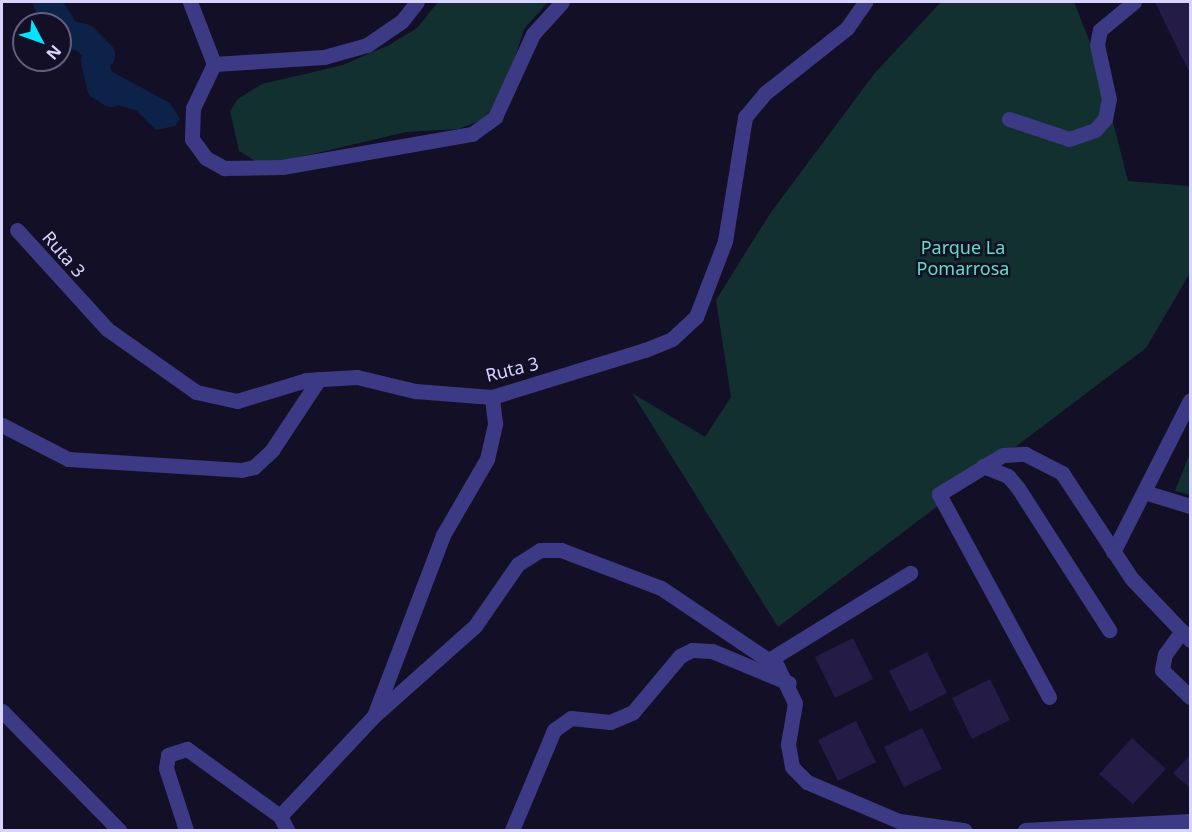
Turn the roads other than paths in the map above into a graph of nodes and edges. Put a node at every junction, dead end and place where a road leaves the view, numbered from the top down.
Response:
1 (190, 2) edge
2 (417, 2) edge
3 (562, 2) edge
4 (865, 2) edge
5 (1134, 2) edge
6 (214, 64) junction
7 (1009, 119) dead end
8 (17, 230) dead end
9 (319, 379) junction
10 (492, 397) junction
11 (1191, 400) edge
12 (2, 425) edge
13 (983, 466) junction
14 (1144, 492) junction
15 (1191, 506) edge
16 (1113, 552) junction
17 (910, 573) dead end
18 (1109, 630) dead end
19 (1186, 636) edge
20 (769, 660) junction
21 (789, 683) junction
22 (1049, 697) dead end
23 (1191, 697) edge
24 (2, 711) edge
25 (374, 716) junction
26 (279, 816) junction
27 (1191, 821) edge
28 (119, 831) edge
29 (186, 831) edge
30 (287, 831) edge
31 (512, 831) edge
32 (964, 831) edge
33 (1025, 831) edge

1 - 6 street
2 - 6 street
3 - 6 street
4 - 10 street, Ruta 3
5 - 7 street
8 - 9 street, Ruta 3
9 - 10 street, Ruta 3
9 - 12 street
10 - 25 street
11 - 14 street
13 - 16 street
13 - 18 street
13 - 22 street
14 - 15 street
14 - 16 street
16 - 19 street
17 - 20 street
19 - 23 street
20 - 21 street
20 - 25 street
21 - 31 street
21 - 32 street
24 - 28 street
25 - 26 street
26 - 29 street
26 - 30 street
27 - 33 street

